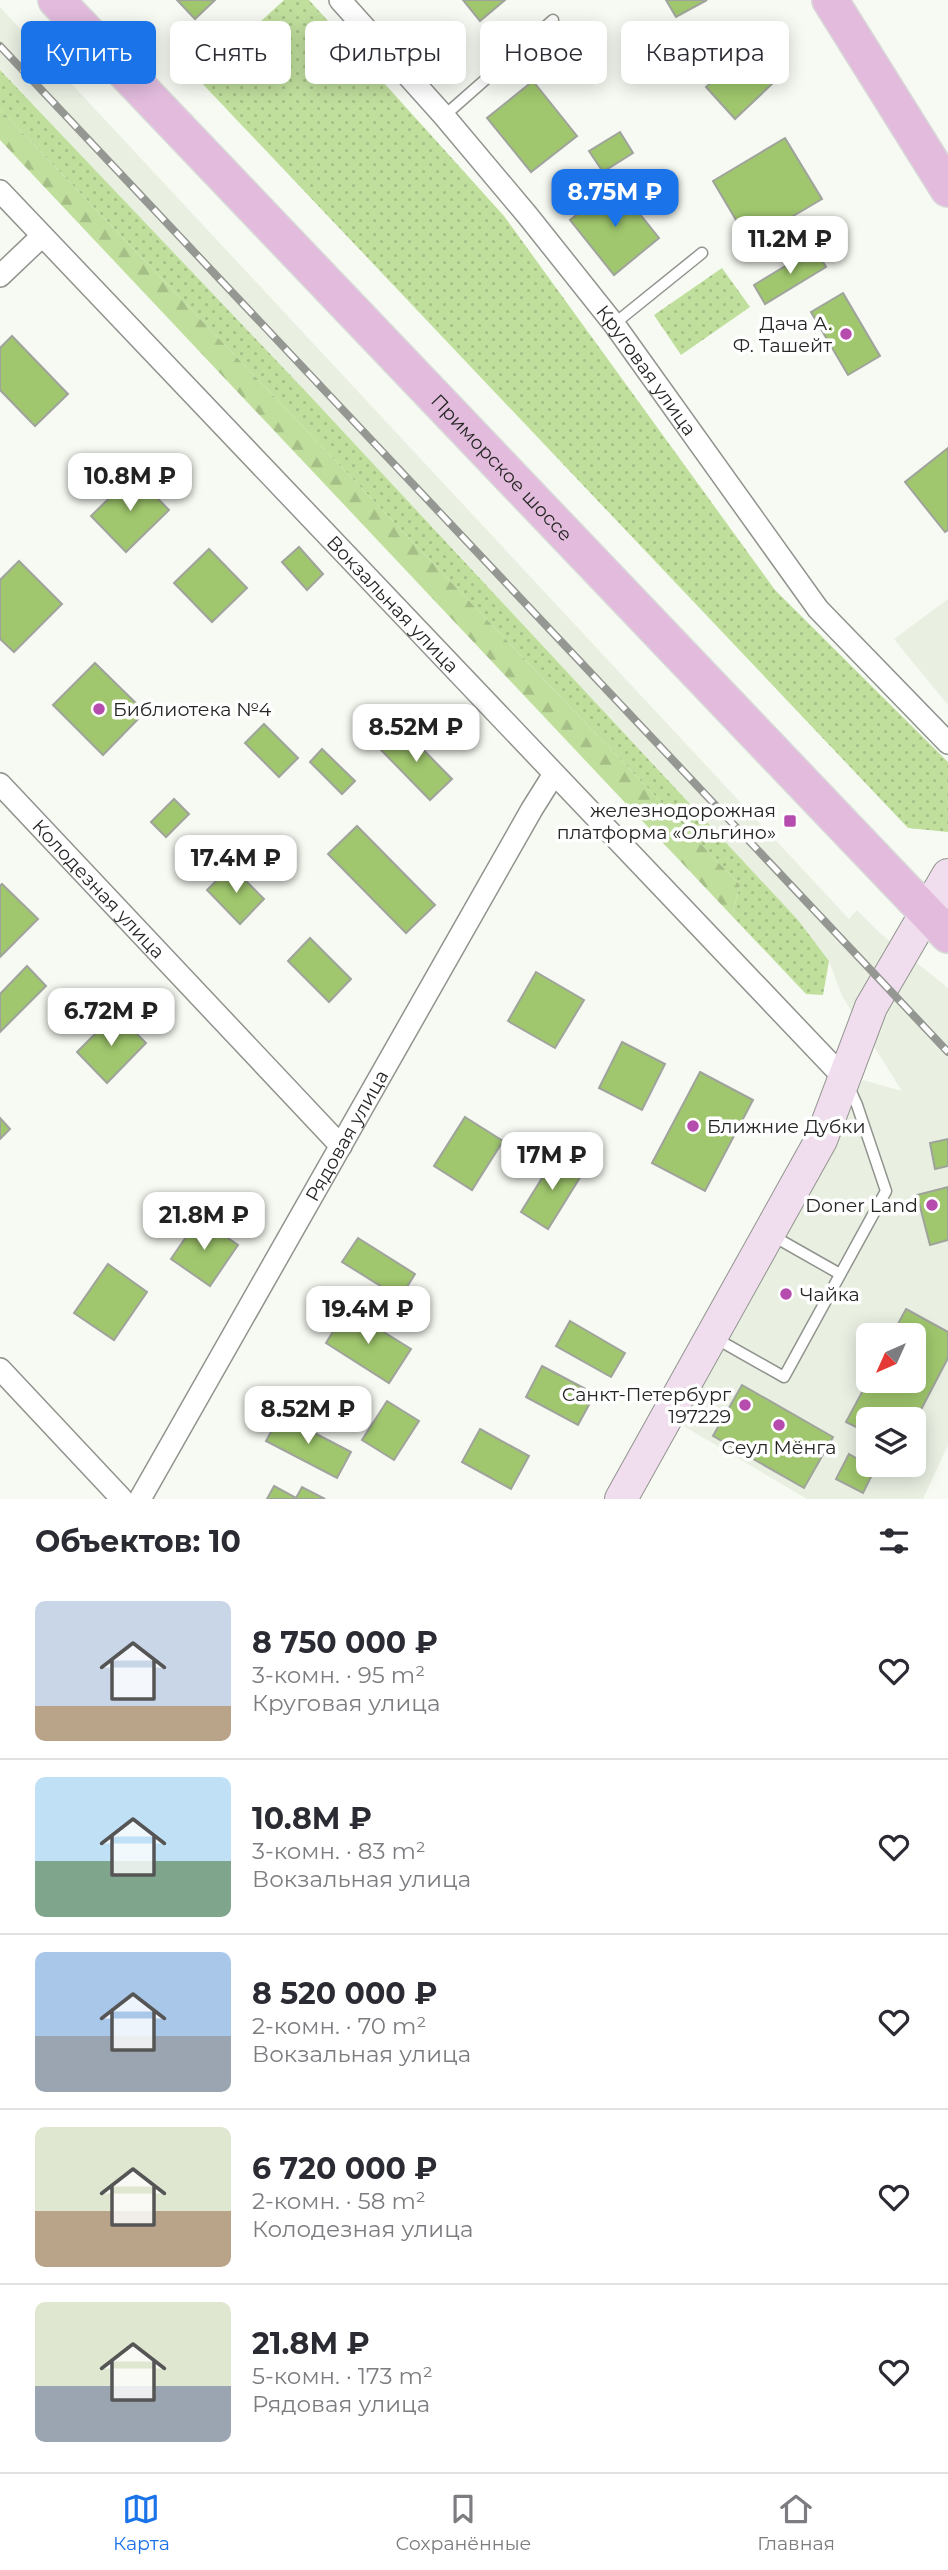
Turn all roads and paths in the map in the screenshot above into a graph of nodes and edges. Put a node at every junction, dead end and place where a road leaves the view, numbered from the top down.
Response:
1 (56, 0) edge
2 (340, 0) edge
3 (830, 0) edge
4 (553, 20) dead end
5 (444, 116) junction
6 (948, 189) edge
7 (0, 191) edge
8 (42, 236) junction
9 (702, 253) dead end
10 (0, 276) edge
11 (614, 324) junction
12 (948, 743) edge
13 (554, 774) junction
14 (0, 784) edge
15 (948, 875) edge
16 (937, 924) edge
17 (845, 1079) junction
18 (341, 1146) junction
19 (770, 1234) junction
20 (840, 1274) junction
21 (712, 1337) junction
22 (0, 1369) edge
23 (122, 1499) edge
24 (140, 1499) edge
25 (621, 1499) edge

1 - 16 main road, Приморское шоссе
2 - 5 street, Круговая улица
3 - 6 main road
4 - 5 lane
5 - 11 street, Круговая улица
7 - 8 street, Вокзальная улица
8 - 10 street
8 - 13 street, Вокзальная улица
9 - 11 lane
11 - 12 street, Круговая улица
13 - 17 street, Вокзальная улица
13 - 18 street, Рядовая улица
14 - 18 street, Колодезная улица
15 - 16 main road
16 - 17 main road
17 - 19 main road
17 - 20 lane
18 - 24 street, Рядовая улица
19 - 20 lane
19 - 21 main road
20 - 21 lane
21 - 25 main road
22 - 23 street

